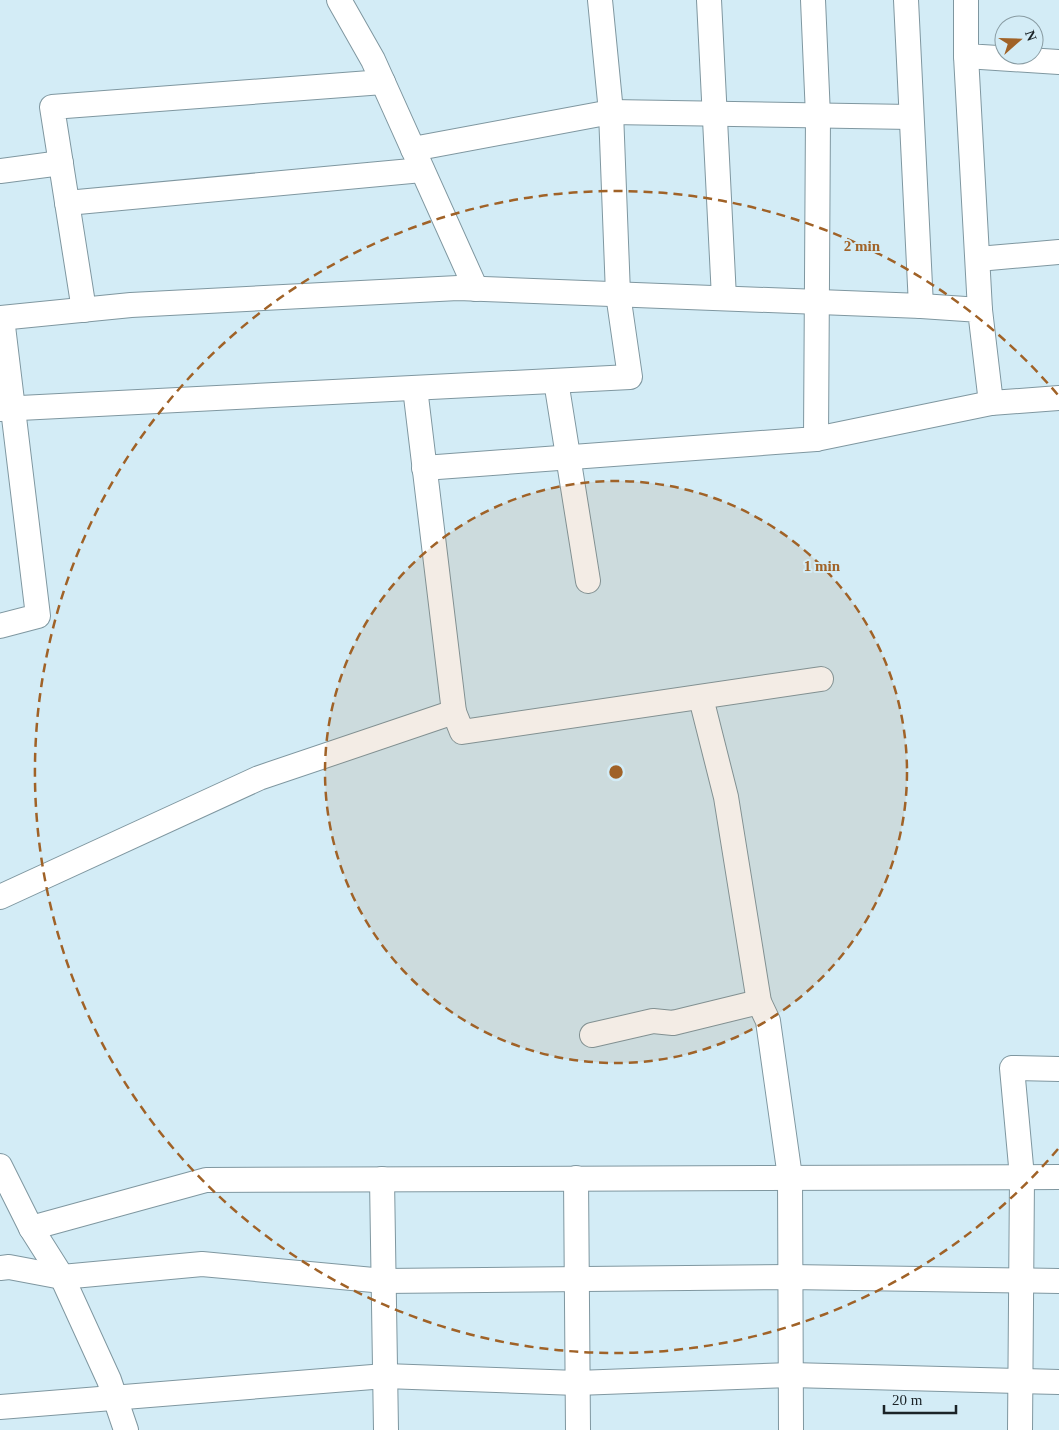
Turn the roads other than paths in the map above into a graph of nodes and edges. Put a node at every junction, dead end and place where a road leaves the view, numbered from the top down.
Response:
1 (339, 0) edge
2 (600, 0) edge
3 (710, 0) edge
4 (813, 0) edge
5 (906, 0) edge
6 (966, 0) edge
7 (966, 56) junction
8 (1059, 62) edge
9 (383, 82) junction
10 (611, 112) junction
11 (713, 114) junction
12 (818, 116) junction
13 (911, 117) junction
14 (418, 159) junction
15 (61, 163) junction
16 (0, 171) edge
17 (67, 203) junction
18 (1059, 252) edge
19 (978, 259) junction
20 (476, 289) junction
21 (618, 294) junction
22 (724, 298) junction
23 (818, 302) junction
24 (921, 306) junction
25 (84, 310) junction
26 (980, 310) junction
27 (1, 318) edge
28 (556, 381) junction
29 (415, 388) junction
30 (1059, 398) edge
31 (991, 403) junction
32 (6, 408) edge
33 (816, 439) junction
34 (570, 457) junction
35 (424, 468) junction
36 (588, 581) dead end
37 (0, 626) edge
38 (821, 679) dead end
39 (701, 698) junction
40 (454, 712) junction
41 (0, 897) edge
42 (759, 1002) junction
43 (592, 1035) dead end
44 (1059, 1069) edge
45 (0, 1166) edge
46 (1022, 1177) junction
47 (1059, 1177) edge
48 (576, 1178) junction
49 (790, 1178) junction
50 (382, 1179) junction
51 (5, 1188) edge
52 (31, 1228) junction
53 (0, 1268) edge
54 (62, 1277) junction
55 (790, 1277) junction
56 (576, 1278) junction
57 (384, 1281) junction
58 (1059, 1281) edge
59 (1021, 1282) junction
60 (791, 1375) junction
61 (385, 1376) junction
62 (1021, 1382) junction
63 (1059, 1382) edge
64 (577, 1383) junction
65 (115, 1398) junction
66 (0, 1407) edge
67 (126, 1430) edge
68 (386, 1430) edge
69 (578, 1430) edge
70 (791, 1430) edge
71 (1020, 1430) edge

1 - 9 street
2 - 10 street
3 - 11 street
4 - 12 street
5 - 13 street
6 - 7 street
7 - 8 street
7 - 19 street
9 - 14 street
9 - 15 street
10 - 11 street
10 - 14 street
10 - 21 street
11 - 12 street
11 - 22 street
12 - 13 street
12 - 23 street
13 - 24 street
14 - 17 street
14 - 20 street
15 - 16 street
15 - 17 street
17 - 25 street
18 - 19 street
19 - 26 street
20 - 21 street
20 - 25 street
21 - 22 street
21 - 28 street
22 - 23 street
23 - 24 street
23 - 33 street
24 - 26 street
25 - 27 street
26 - 31 street
27 - 32 street
28 - 29 street
28 - 34 street
29 - 32 street
29 - 35 street
30 - 31 street
31 - 33 street
32 - 37 street
33 - 34 street
34 - 35 street
34 - 36 street
35 - 40 street
38 - 39 street
39 - 40 street
39 - 42 street
40 - 41 street
42 - 43 street
42 - 49 street
44 - 46 street
45 - 51 street
46 - 47 street
46 - 49 street
46 - 59 street
48 - 49 street
48 - 50 street
48 - 56 street
49 - 55 street
50 - 52 street
50 - 57 street
51 - 52 street
52 - 54 street
53 - 54 street
54 - 57 street
54 - 65 street
55 - 56 street
55 - 59 street
55 - 60 street
56 - 57 street
56 - 64 street
57 - 61 street
58 - 59 street
59 - 62 street
60 - 62 street
60 - 64 street
60 - 70 street
61 - 64 street
61 - 65 street
61 - 68 street
62 - 63 street
62 - 71 street
64 - 69 street
65 - 66 street
65 - 67 street

